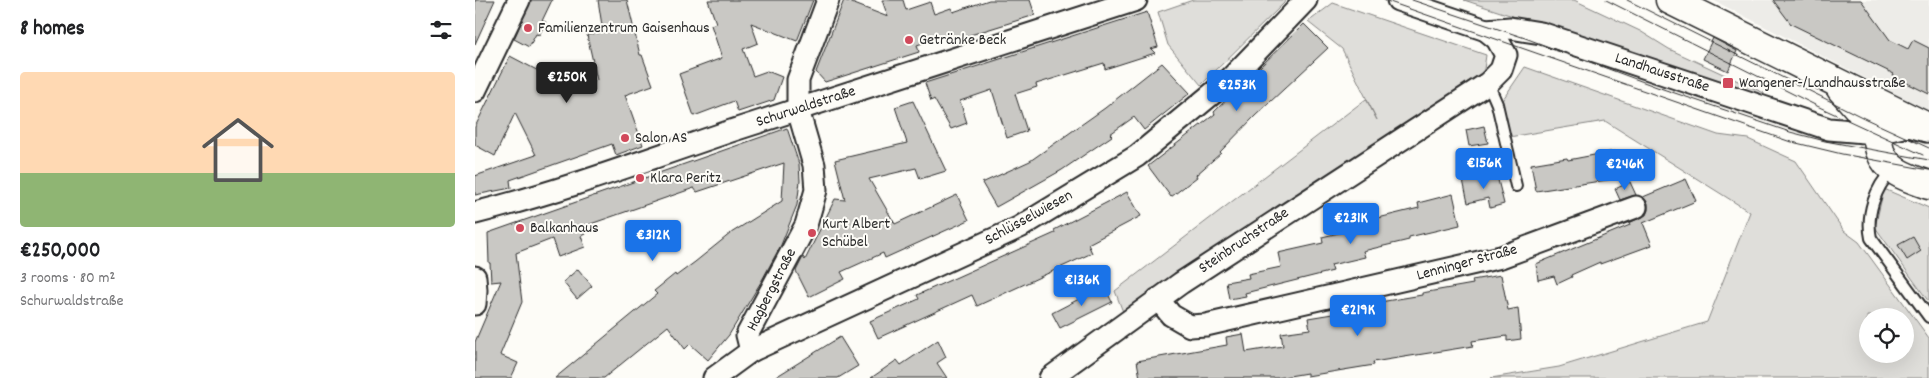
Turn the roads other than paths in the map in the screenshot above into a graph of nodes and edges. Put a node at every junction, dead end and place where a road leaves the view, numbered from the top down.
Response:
1 (519, 0) edge
2 (828, 0) edge
3 (1136, 0) edge
4 (1306, 0) edge
5 (1397, 0) edge
6 (1669, 0) edge
7 (1486, 30) junction
8 (1835, 82) junction
9 (1488, 83) junction
10 (475, 91) edge
11 (798, 110) junction
12 (1929, 130) edge
13 (1876, 133) junction
14 (1893, 170) junction
15 (1929, 185) edge
16 (1516, 186) dead end
17 (1636, 207) dead end
18 (475, 213) edge
19 (475, 278) edge
20 (1158, 299) junction
21 (475, 304) edge
22 (1929, 317) edge
23 (751, 351) junction
24 (714, 378) edge
25 (1050, 378) edge

1 - 10 street
2 - 11 street, Hagbergstraße
3 - 11 street, Schurwaldstraße
4 - 23 street, Schlüsselwiesen
5 - 7 street, Landhausstraße
6 - 8 street
7 - 9 street, Steinbruchstraße
7 - 13 street, Landhausstraße
8 - 12 street
8 - 13 street
9 - 16 lane
9 - 20 street, Steinbruchstraße
11 - 18 street, Schurwaldstraße
11 - 23 street, Hagbergstraße
12 - 13 street, Landhausstraße
13 - 14 street
14 - 15 street
14 - 22 lane
17 - 20 street, Lenninger Straße
19 - 21 street
20 - 25 street, Steinbruchstraße
23 - 24 street, Schlüsselwiesen

